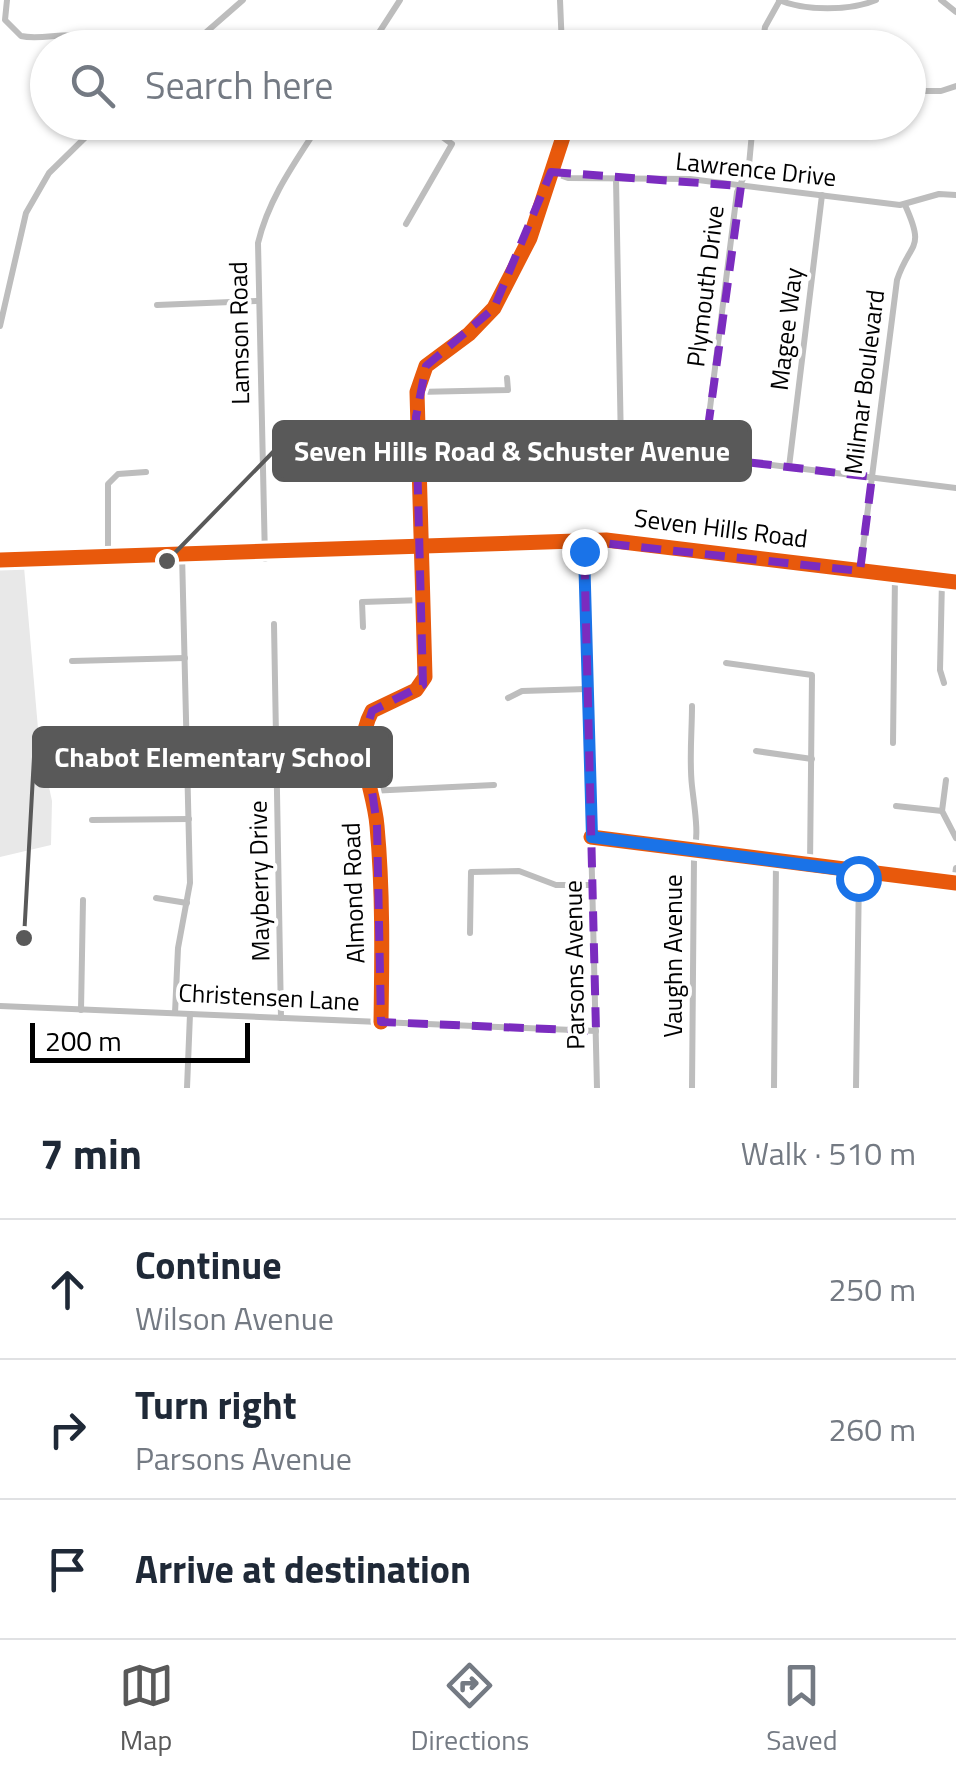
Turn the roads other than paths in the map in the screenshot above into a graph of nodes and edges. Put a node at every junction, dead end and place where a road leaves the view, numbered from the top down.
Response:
1 (7, 0) edge
2 (243, 0) edge
3 (400, 0) edge
4 (560, 0) edge
5 (780, 0) edge
6 (876, 0) edge
7 (941, 0) edge
8 (956, 12) edge
9 (209, 30) edge
10 (381, 30) edge
11 (561, 30) edge
12 (765, 30) edge
13 (30, 36) edge
14 (956, 86) edge
15 (926, 90) edge
16 (83, 140) edge
17 (310, 140) edge
18 (447, 140) edge
19 (562, 140) edge
20 (752, 140) edge
21 (551, 172) junction
22 (616, 179) junction
23 (742, 186) junction
24 (822, 195) junction
25 (956, 195) edge
26 (906, 205) junction
27 (406, 224) dead end
28 (257, 301) junction
29 (157, 305) dead end
30 (0, 326) edge
31 (507, 378) dead end
32 (418, 392) junction
33 (621, 446) junction
34 (580, 453) dead end
35 (704, 456) junction
36 (789, 467) junction
37 (146, 472) dead end
38 (872, 477) junction
39 (956, 488) edge
40 (584, 541) junction
41 (421, 546) junction
42 (182, 554) junction
43 (265, 555) junction
44 (108, 557) junction
45 (0, 560) edge
46 (860, 571) junction
47 (895, 575) junction
48 (942, 580) junction
49 (956, 582) edge
50 (423, 600) junction
51 (274, 624) dead end
52 (363, 627) dead end
53 (185, 658) junction
54 (72, 661) dead end
55 (726, 663) dead end
56 (944, 683) dead end
57 (588, 689) junction
58 (508, 698) dead end
59 (692, 706) dead end
60 (187, 738) junction
61 (81, 740) dead end
62 (893, 743) dead end
63 (756, 751) dead end
64 (812, 759) junction
65 (946, 780) dead end
66 (494, 784) dead end
67 (369, 791) junction
68 (896, 806) dead end
69 (942, 811) junction
70 (188, 818) junction
71 (92, 820) dead end
72 (592, 837) junction
73 (956, 838) edge
74 (696, 850) junction
75 (776, 861) junction
76 (810, 866) junction
77 (956, 868) edge
78 (859, 872) junction
79 (955, 883) edge
80 (592, 885) junction
81 (156, 898) dead end
82 (83, 900) dead end
83 (187, 904) junction
84 (470, 933) dead end
85 (0, 1006) edge
86 (81, 1010) junction
87 (175, 1013) junction
88 (190, 1014) junction
89 (281, 1018) junction
90 (381, 1022) junction
91 (596, 1031) junction
92 (188, 1088) edge
93 (597, 1088) edge
94 (692, 1088) edge
95 (774, 1088) edge
96 (856, 1088) edge

1 - 13 street
2 - 9 street
3 - 10 street
4 - 11 street
5 - 6 street
5 - 12 street
7 - 8 street
14 - 15 street
16 - 30 street
17 - 28 street, Lamson Road
18 - 27 street
19 - 21 street
20 - 23 street, Plymouth Drive
21 - 22 street, Lawrence Drive
21 - 32 street
22 - 23 street, Lawrence Drive
22 - 33 street
23 - 24 street, Lawrence Drive
23 - 35 street, Plymouth Drive
24 - 26 street, Lawrence Drive
24 - 36 street, Magee Way
25 - 26 street, Lawrence Drive
26 - 38 street, Milmar Boulevard
28 - 29 street
28 - 43 street, Lamson Road
31 - 32 street
32 - 41 street, Almond Road
33 - 34 street
33 - 35 street
35 - 36 street
36 - 38 street
37 - 44 street
38 - 39 street
38 - 46 street, Milmar Boulevard
40 - 41 street, Seven Hills Road
40 - 46 street, Seven Hills Road
40 - 57 street, Parsons Avenue
41 - 43 street, Seven Hills Road
41 - 50 street, Almond Road
42 - 43 street, Seven Hills Road
42 - 44 street, Seven Hills Road
42 - 53 street
44 - 45 street, Seven Hills Road
46 - 47 street, Seven Hills Road
47 - 48 street, Seven Hills Road
47 - 62 street
48 - 49 street, Seven Hills Road
48 - 56 street
50 - 52 street
50 - 67 street, Almond Road
51 - 89 street, Mayberry Drive
53 - 54 street
53 - 60 street
55 - 64 street
57 - 58 street
57 - 72 street, Parsons Avenue
59 - 74 street, Vaughn Avenue
60 - 61 street
60 - 70 street
63 - 64 street
64 - 76 street
65 - 69 street
66 - 67 street
67 - 90 street, Almond Road
68 - 69 street
69 - 73 street
70 - 71 street
70 - 83 street
72 - 74 street
72 - 80 street, Parsons Avenue
74 - 75 street
74 - 94 street, Vaughn Avenue
75 - 76 street
75 - 95 street
76 - 78 street
77 - 79 street
78 - 79 street
78 - 96 street
80 - 84 street
80 - 91 street, Parsons Avenue
81 - 83 street
82 - 86 street
83 - 87 street
85 - 86 street, Christensen Lane
86 - 87 street, Christensen Lane
87 - 88 street, Christensen Lane
88 - 89 street, Christensen Lane
88 - 92 street
89 - 90 street, Christensen Lane
90 - 91 street, Christensen Lane
91 - 93 street, Parsons Avenue

